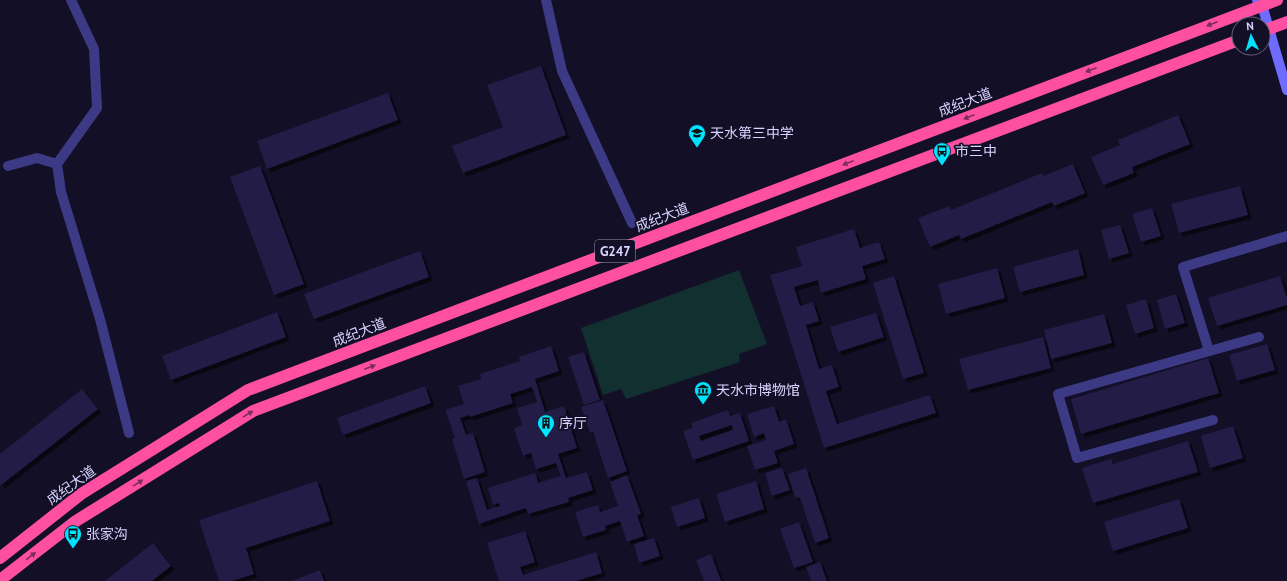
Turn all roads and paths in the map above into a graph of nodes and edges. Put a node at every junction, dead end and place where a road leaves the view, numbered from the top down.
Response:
1 (71, 0) edge
2 (546, 0) edge
3 (1277, 0) edge
4 (1259, 3) edge
5 (1262, 16) edge
6 (1287, 22) edge
7 (1271, 28) edge
8 (1231, 43) edge
9 (1271, 44) edge
10 (1287, 90) edge
11 (57, 164) junction
12 (8, 166) dead end
13 (632, 223) dead end
14 (1287, 236) edge
15 (1258, 337) dead end
16 (1209, 351) junction
17 (1213, 420) dead end
18 (128, 433) dead end
19 (0, 558) edge
20 (0, 580) edge

1 - 11 street
2 - 13 street
3 - 4 highway, 成纪大道 / G247
4 - 5 main road
4 -> 19 highway, 成纪大道 / G247
6 - 7 highway
20 -> 8 highway, G247
9 - 10 main road
11 - 12 street
11 - 18 street
14 - 16 street
15 - 16 street
16 - 17 street

